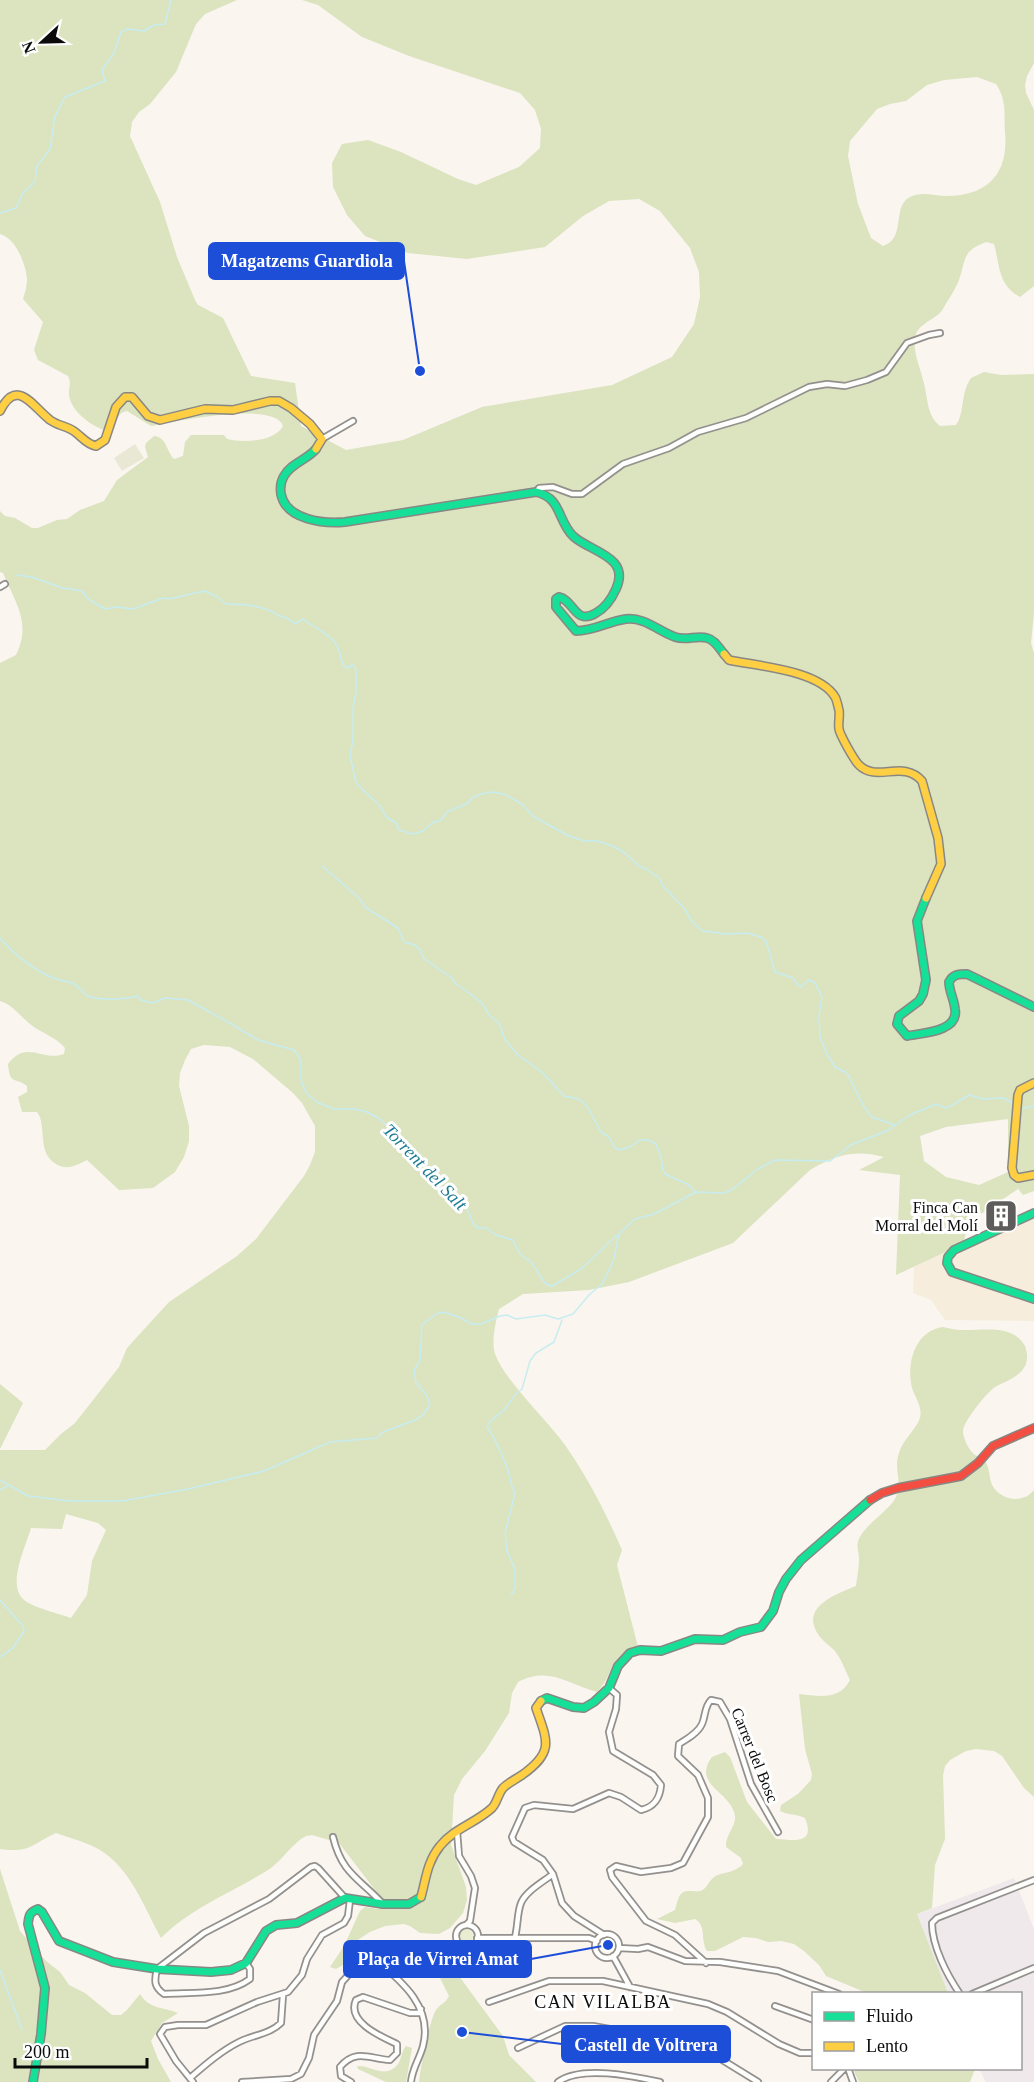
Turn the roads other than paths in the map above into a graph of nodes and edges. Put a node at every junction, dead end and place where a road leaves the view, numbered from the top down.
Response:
1 (940, 333) dead end
2 (0, 411) edge
3 (353, 421) dead end
4 (322, 439) junction
5 (536, 492) junction
6 (1034, 1007) edge
7 (1034, 1083) edge
8 (1034, 1175) edge
9 (1034, 1213) edge
10 (1034, 1299) edge
11 (1034, 1428) edge
12 (609, 1688) junction
13 (457, 1831) junction
14 (778, 1832) dead end
15 (333, 1837) dead end
16 (553, 1874) junction
17 (1034, 1880) edge
18 (348, 1899) junction
19 (383, 1904) junction
20 (466, 1925) junction
21 (604, 1935) junction
22 (515, 1937) junction
23 (477, 1938) junction
24 (597, 1941) junction
25 (465, 1947) junction
26 (619, 1948) junction
27 (613, 1956) junction
28 (376, 1960) junction
29 (246, 1963) junction
30 (706, 1963) junction
31 (1034, 1968) edge
32 (157, 1969) junction
33 (630, 1987) junction
34 (834, 1992) edge
35 (959, 1992) edge
36 (977, 1992) edge
37 (283, 1995) junction
38 (489, 2002) dead end
39 (775, 2006) dead end
40 (421, 2009) junction
41 (812, 2020) edge
42 (518, 2048) dead end
43 (812, 2053) edge
44 (845, 2070) edge
45 (191, 2080) edge
46 (33, 2082) edge
47 (242, 2082) edge
48 (351, 2082) edge
49 (411, 2082) edge
50 (558, 2082) edge
51 (660, 2082) edge
52 (758, 2082) edge
53 (831, 2082) edge

1 - 5 street
2 - 4 street
3 - 4 street
4 - 5 street
5 - 6 street
7 - 8 street
9 - 10 street
11 - 12 street
12 - 13 street
12 - 16 street
13 - 19 street
13 - 20 street
14 - 30 street, Carrer del Bosc
15 - 19 street
16 - 21 street
16 - 22 street
17 - 35 street
18 - 19 street
18 - 29 street
18 - 32 street
18 - 37 street
20 - 23 street
20 - 25 street
21 - 24 street
21 - 26 street
22 - 23 street
22 - 24 street
23 - 25 street
24 - 27 street
25 - 28 street
26 - 27 street
26 - 30 street
27 - 33 street
28 - 40 street
28 - 47 street
29 - 32 street
29 - 32 street
30 - 34 street
31 - 36 street
32 - 46 street
33 - 38 street
33 - 43 street
37 - 45 street
37 - 45 street
39 - 41 street
40 - 48 street
40 - 49 street
42 - 52 street
44 - 53 street
50 - 51 street

